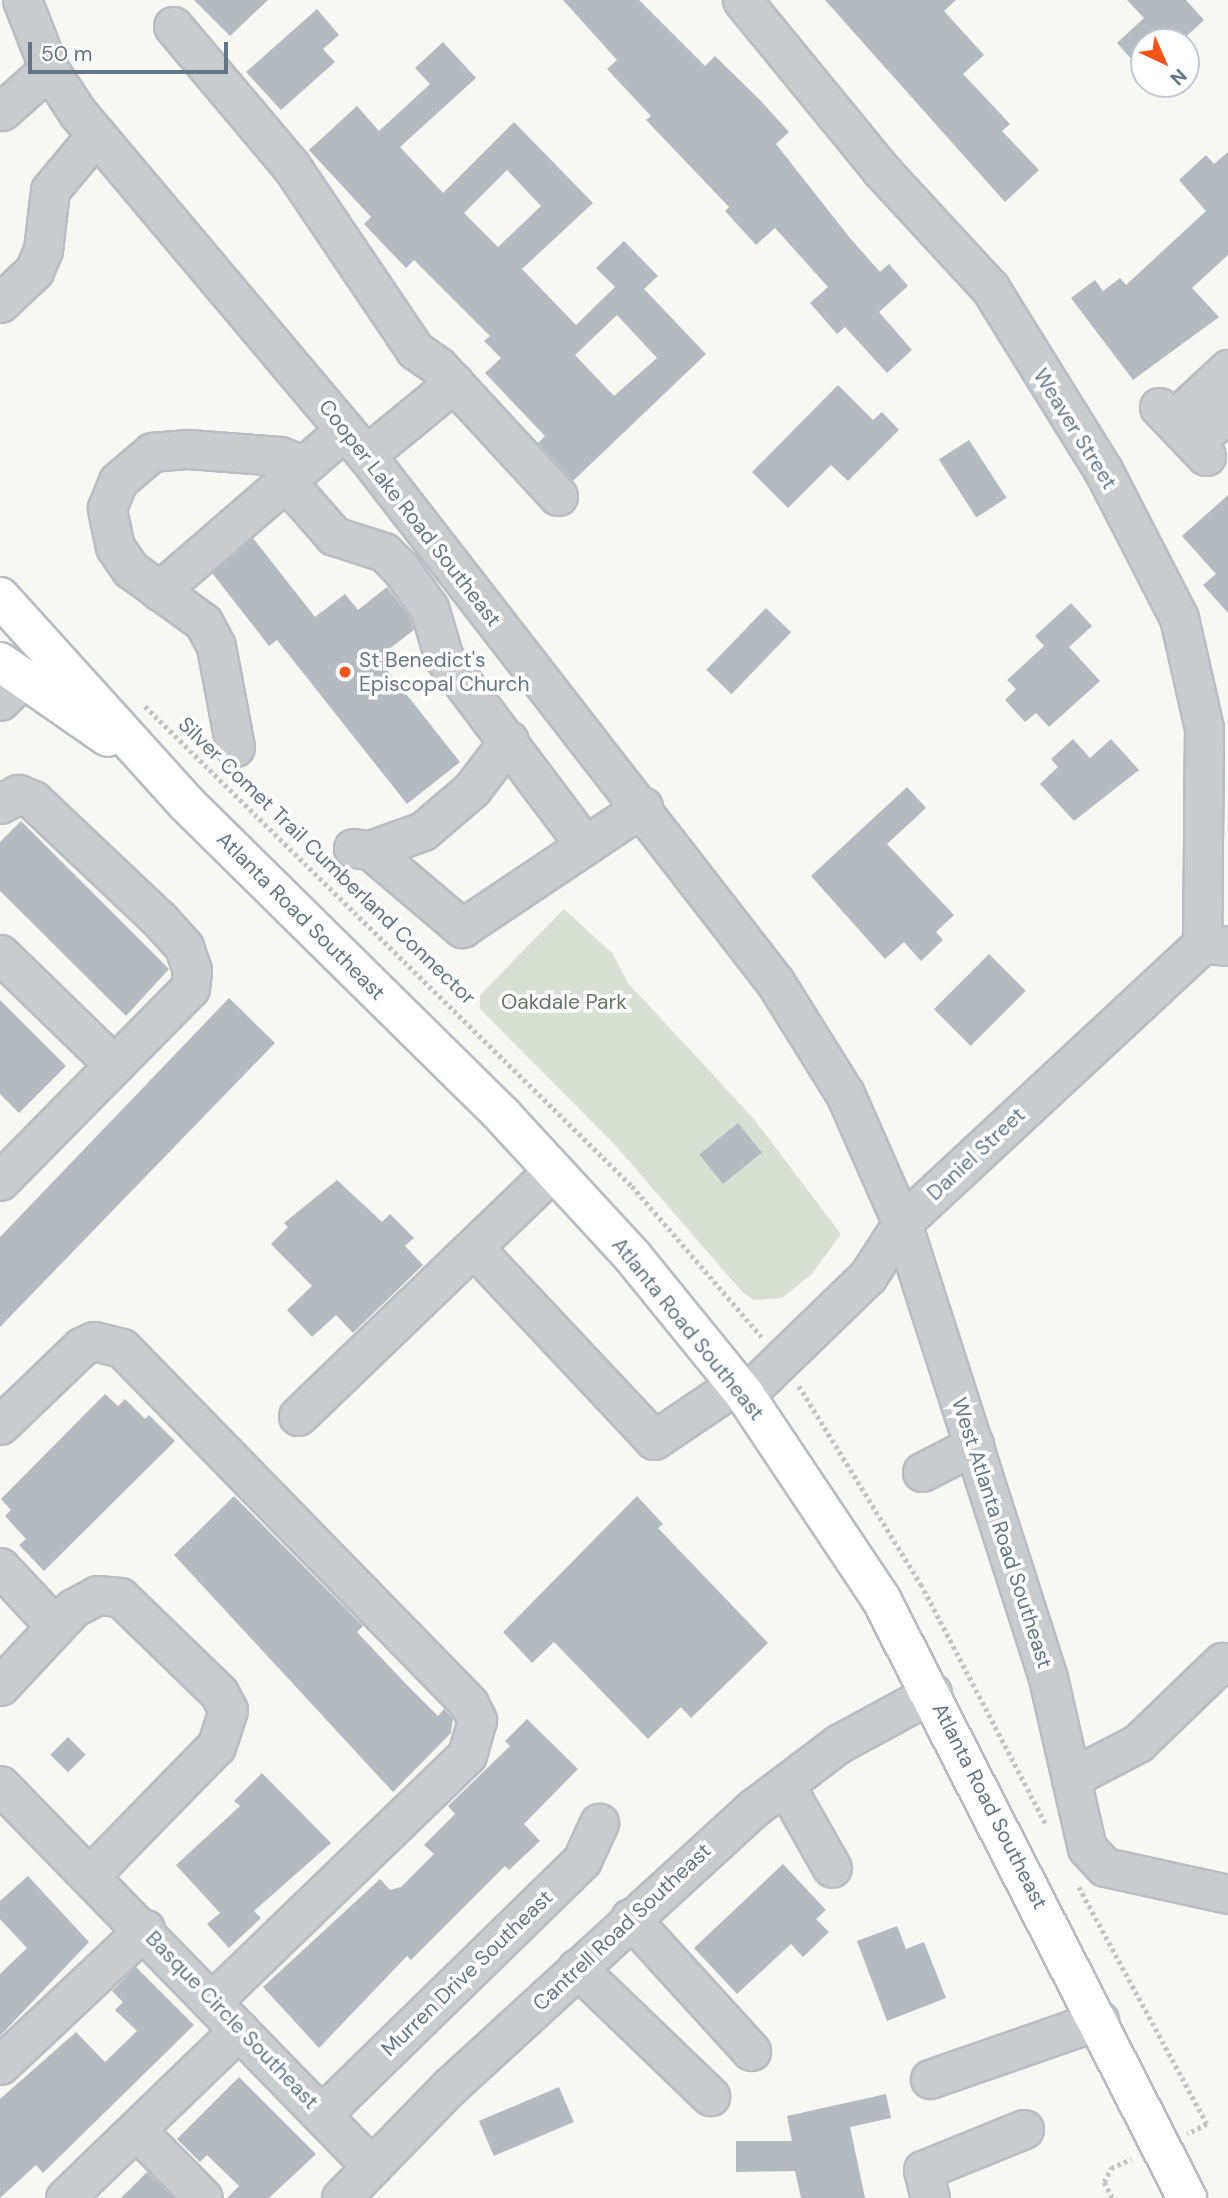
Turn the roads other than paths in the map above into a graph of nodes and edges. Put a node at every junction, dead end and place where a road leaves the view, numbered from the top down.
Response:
1 (22, 0) edge
2 (742, 0) edge
3 (173, 26) dead end
4 (49, 69) junction
5 (2, 111) dead end
6 (96, 135) junction
7 (0, 303) edge
8 (1228, 369) edge
9 (454, 383) junction
10 (1228, 411) edge
11 (355, 442) junction
12 (293, 473) junction
13 (558, 496) dead end
14 (159, 591) junction
15 (0, 597) edge
16 (8, 680) edge
17 (509, 740) junction
18 (235, 747) dead end
19 (155, 771) junction
20 (0, 804) edge
21 (643, 807) junction
22 (1215, 821) edge
23 (585, 845) junction
24 (1215, 945) edge
25 (0, 954) edge
26 (114, 1065) junction
27 (7, 1159) edge
28 (553, 1171) junction
29 (902, 1223) junction
30 (474, 1248) junction
31 (741, 1390) junction
32 (298, 1416) dead end
33 (0, 1425) edge
34 (974, 1445) junction
35 (922, 1472) dead end
36 (0, 1567) edge
37 (55, 1626) junction
38 (1223, 1662) dead end
39 (0, 1686) edge
40 (932, 1693) junction
41 (1071, 1778) junction
42 (785, 1784) junction
43 (5, 1801) edge
44 (599, 1823) dead end
45 (832, 1868) dead end
46 (90, 1875) junction
47 (1228, 1894) edge
48 (630, 1918) junction
49 (145, 1929) junction
50 (577, 1968) junction
51 (212, 2001) junction
52 (1099, 2020) junction
53 (239, 2030) junction
54 (751, 2051) dead end
55 (0, 2065) edge
56 (930, 2079) dead end
57 (710, 2096) dead end
58 (322, 2113) junction
59 (1024, 2129) dead end
60 (136, 2130) junction
61 (372, 2167) junction
62 (65, 2198) edge
63 (203, 2198) edge
64 (341, 2198) edge
65 (930, 2198) edge
66 (1187, 2198) edge

1 - 4 street
2 - 22 street, Weaver Street
3 - 9 street
4 - 5 street
4 - 6 street, Cooper Lake Road Southeast
6 - 7 street
6 - 11 street, Cooper Lake Road Southeast
8 - 10 street
9 - 11 street
9 - 13 street
11 - 12 street
11 - 21 street, Cooper Lake Road Southeast
12 - 14 street
12 - 14 street
12 - 17 street
14 - 18 street
15 - 19 main road, Atlanta Road Southeast
16 - 19 main road
17 - 23 street
17 - 23 street
19 - 28 main road, Atlanta Road Southeast
20 - 26 street
21 - 23 street
21 - 29 street, Cooper Lake Road Southeast
22 - 24 street, Weaver Street
24 - 29 street, Daniel Street
25 - 26 street
26 - 27 street
28 - 30 street
28 - 31 main road, Atlanta Road Southeast
29 - 31 street, Daniel Street
29 - 34 street, West Atlanta Road Southeast
30 - 31 street, Daniel Street
30 - 32 street
31 - 40 main road, Atlanta Road Southeast
33 - 51 street
34 - 35 street
34 - 41 street, West Atlanta Road Southeast
36 - 37 street
37 - 39 street
37 - 46 street
38 - 41 street
40 - 42 street, Cantrell Road Southeast
40 - 52 main road, Atlanta Road Southeast
41 - 47 street, West Atlanta Road Southeast
42 - 45 street
42 - 48 street, Cantrell Road Southeast
43 - 46 street, Basque Circle Southeast
44 - 58 street, Murren Drive Southeast
46 - 49 street, Basque Circle Southeast
48 - 50 street, Cantrell Road Southeast
48 - 54 street
49 - 51 street, Basque Circle Southeast
49 - 55 street
50 - 57 street
50 - 61 street, Cantrell Road Southeast
51 - 53 street, Basque Circle Southeast
52 - 56 street
52 - 66 main road, Atlanta Road Southeast
53 - 58 street, Basque Circle Southeast
53 - 60 street
58 - 61 street, Basque Circle Southeast
59 - 65 street
60 - 62 street
60 - 63 street
61 - 64 street, Cantrell Road Southeast

